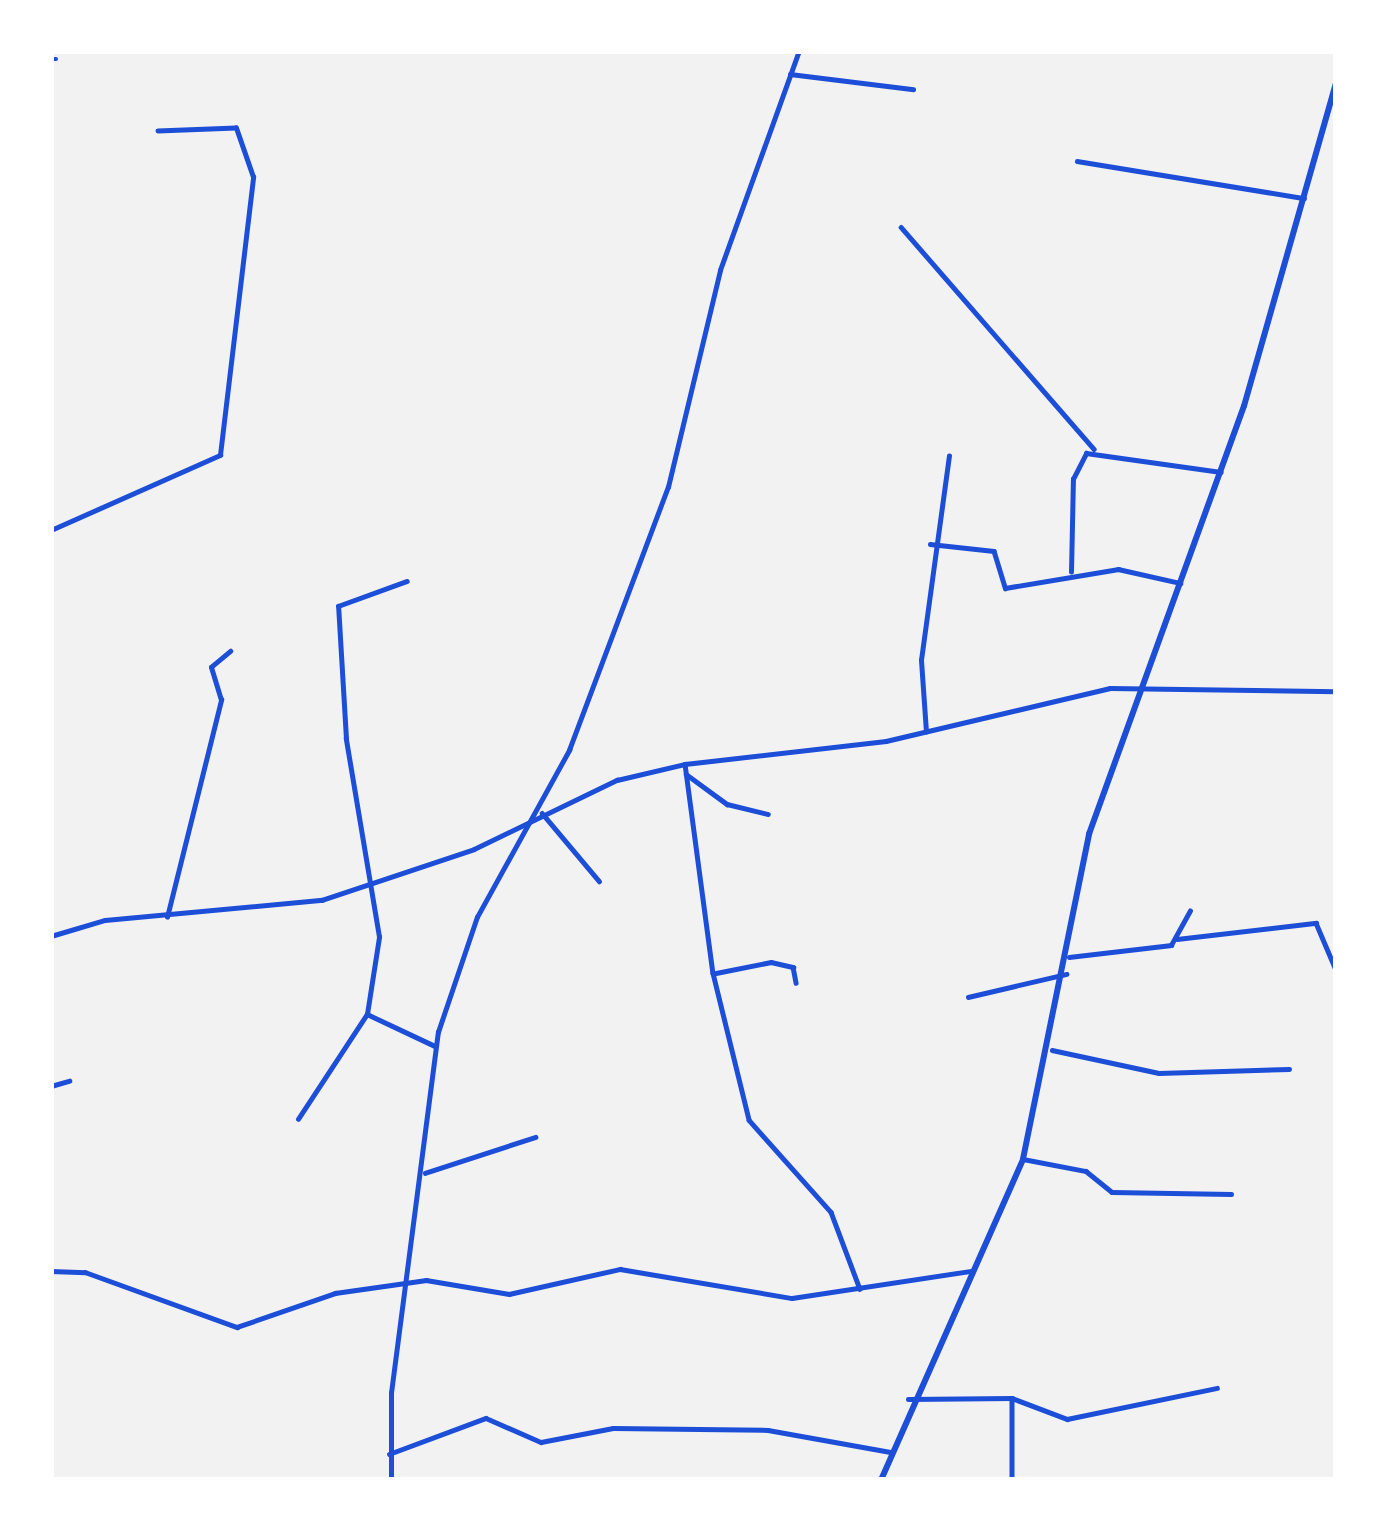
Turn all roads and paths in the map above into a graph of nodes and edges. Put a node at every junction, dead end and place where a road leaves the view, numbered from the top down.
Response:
1 (799, 51) edge
2 (790, 74) junction
3 (1336, 82) edge
4 (913, 89) dead end
5 (158, 131) dead end
6 (1077, 160) dead end
7 (1304, 198) junction
8 (901, 226) dead end
9 (1094, 449) junction
10 (949, 456) dead end
11 (1221, 472) junction
12 (51, 530) edge
13 (930, 544) junction
14 (1071, 572) junction
15 (407, 581) dead end
16 (1180, 583) junction
17 (230, 651) dead end
18 (1140, 688) junction
19 (1336, 692) edge
20 (926, 732) junction
21 (685, 764) junction
22 (686, 774) junction
23 (542, 813) junction
24 (768, 814) dead end
25 (525, 821) junction
26 (599, 880) dead end
27 (374, 881) junction
28 (1190, 911) dead end
29 (167, 916) junction
30 (51, 936) edge
31 (1177, 939) junction
32 (1069, 957) junction
33 (1336, 970) edge
34 (713, 973) junction
35 (1066, 974) junction
36 (796, 983) dead end
37 (968, 997) dead end
38 (367, 1013) junction
39 (435, 1046) junction
40 (1052, 1050) junction
41 (1288, 1070) dead end
42 (69, 1081) dead end
43 (51, 1086) edge
44 (298, 1119) dead end
45 (535, 1137) dead end
46 (1023, 1159) junction
47 (425, 1173) junction
48 (1231, 1194) dead end
49 (51, 1271) edge
50 (971, 1271) junction
51 (408, 1282) junction
52 (860, 1289) junction
53 (1217, 1388) dead end
54 (1012, 1398) junction
55 (908, 1399) junction
56 (890, 1451) junction
57 (389, 1454) junction
58 (391, 1480) edge
59 (881, 1480) edge
60 (1012, 1480) edge

1 - 2 street
2 - 4 street
2 - 25 street
3 - 7 main road
5 - 12 street
6 - 7 street
7 - 11 main road
8 - 9 street
9 - 11 street
9 - 14 street
10 - 13 street
11 - 16 main road
13 - 14 street
13 - 20 street
14 - 16 street
15 - 27 street
16 - 18 main road
17 - 29 street
18 - 19 street
18 - 20 street
18 - 32 main road
20 - 21 street
21 - 22 street
21 - 23 street
22 - 24 street
22 - 34 street
23 - 25 street
23 - 26 street
25 - 27 street
25 - 39 street
27 - 29 street
27 - 38 street
28 - 31 street
29 - 30 street
31 - 32 street
31 - 33 street
32 - 35 main road
34 - 36 street
34 - 52 street
35 - 37 street
35 - 40 main road
38 - 39 street
38 - 44 street
39 - 47 street
40 - 41 street
40 - 46 main road
42 - 43 street
45 - 47 street
46 - 48 street
46 - 50 main road
47 - 51 street
49 - 51 street
50 - 52 street
50 - 55 main road
51 - 52 street
51 - 57 street
53 - 54 street
54 - 55 street
54 - 60 street
55 - 56 main road
56 - 57 street
56 - 59 main road
57 - 58 street

